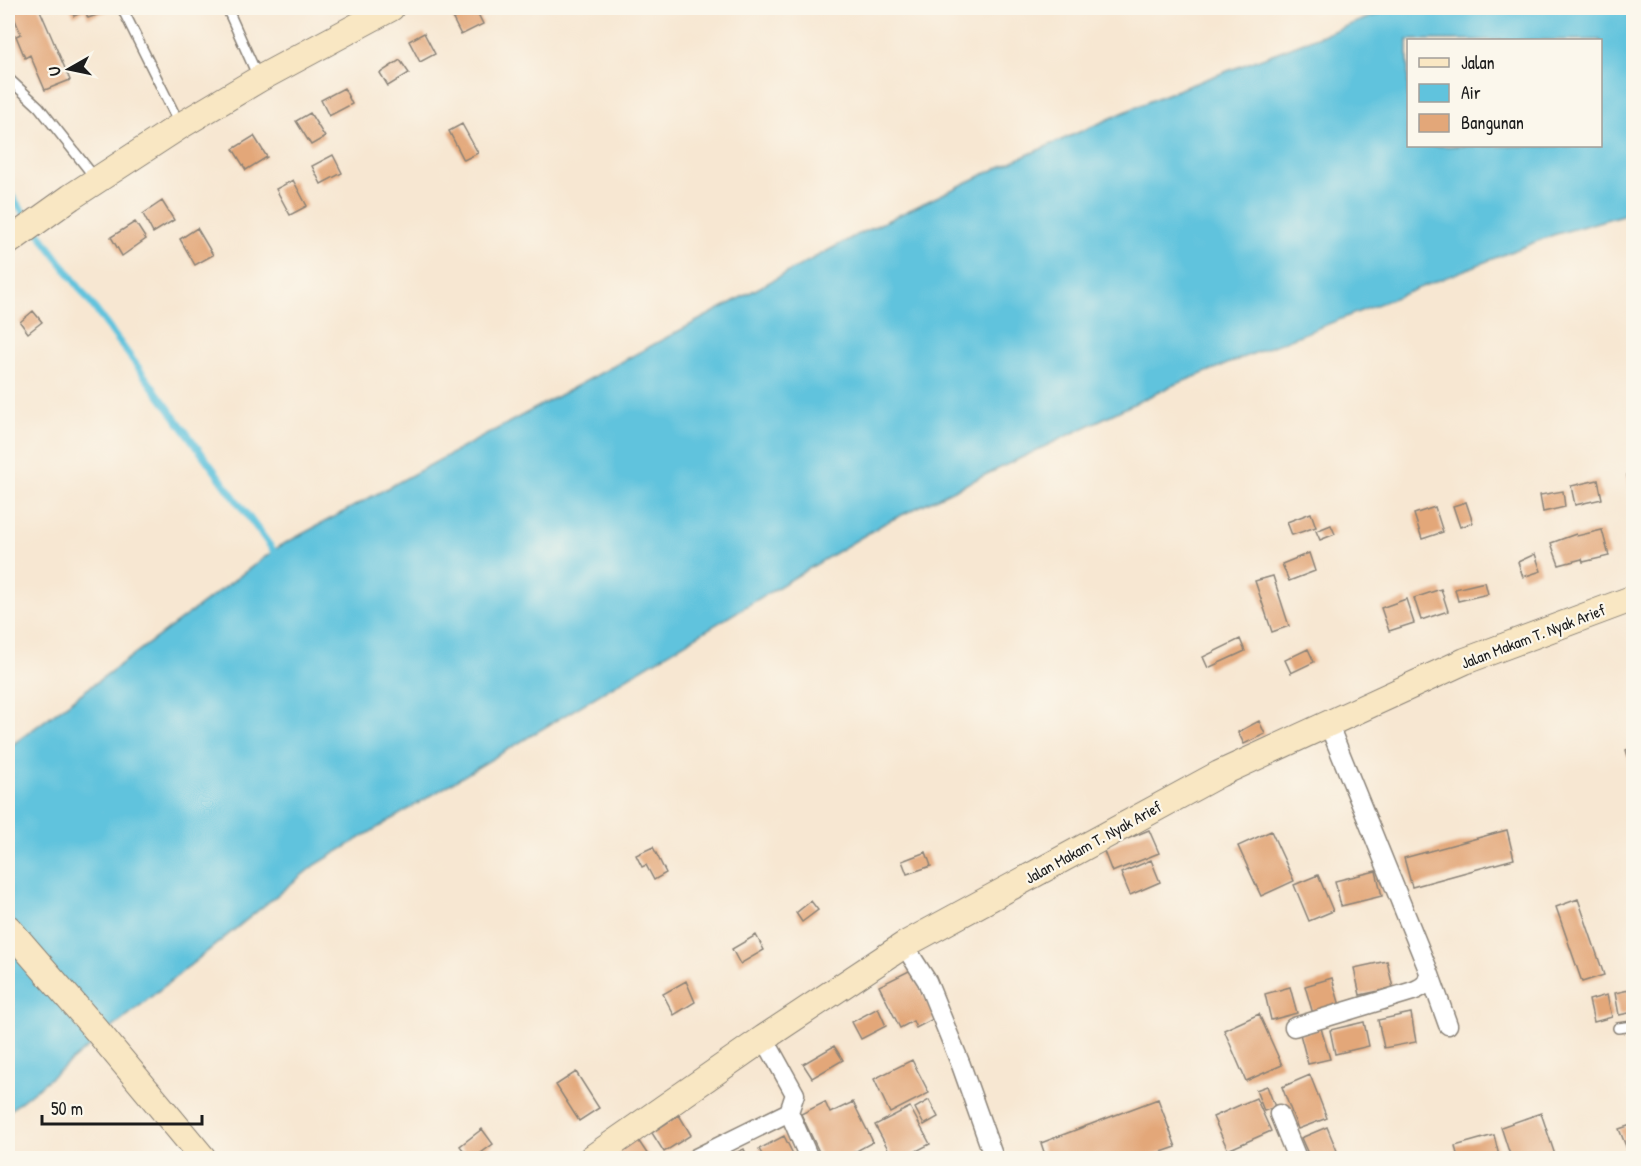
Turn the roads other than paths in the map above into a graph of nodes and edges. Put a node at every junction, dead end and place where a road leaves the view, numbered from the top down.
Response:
1 (227, 8) edge
2 (391, 8) edge
3 (124, 12) dead end
4 (8, 78) edge
5 (259, 79) junction
6 (180, 126) junction
7 (98, 181) junction
8 (8, 242) edge
9 (1634, 598) edge
10 (1328, 723) junction
11 (8, 928) edge
12 (904, 945) junction
13 (1430, 972) junction
14 (1448, 1025) dead end
15 (1634, 1026) edge
16 (1294, 1028) dead end
17 (1618, 1028) dead end
18 (764, 1038) junction
19 (789, 1112) junction
20 (1279, 1114) dead end
21 (203, 1158) edge
22 (592, 1158) edge
23 (696, 1158) edge
24 (810, 1158) edge
25 (994, 1158) edge
26 (1297, 1158) edge

1 - 5 lane
2 - 5 street
3 - 6 lane
4 - 7 lane
5 - 6 street
6 - 7 street
7 - 8 street
9 - 10 street, Jalan Makam T. Nyak Arief
10 - 12 street, Jalan Makam T. Nyak Arief
10 - 13 street
11 - 21 street
12 - 18 street, Jalan Makam T. Nyak Arief
12 - 25 street
13 - 14 street
13 - 16 street
15 - 17 lane
18 - 19 street
18 - 22 street, Jalan Makam T. Nyak Arief
19 - 23 street
19 - 24 street
20 - 26 street

